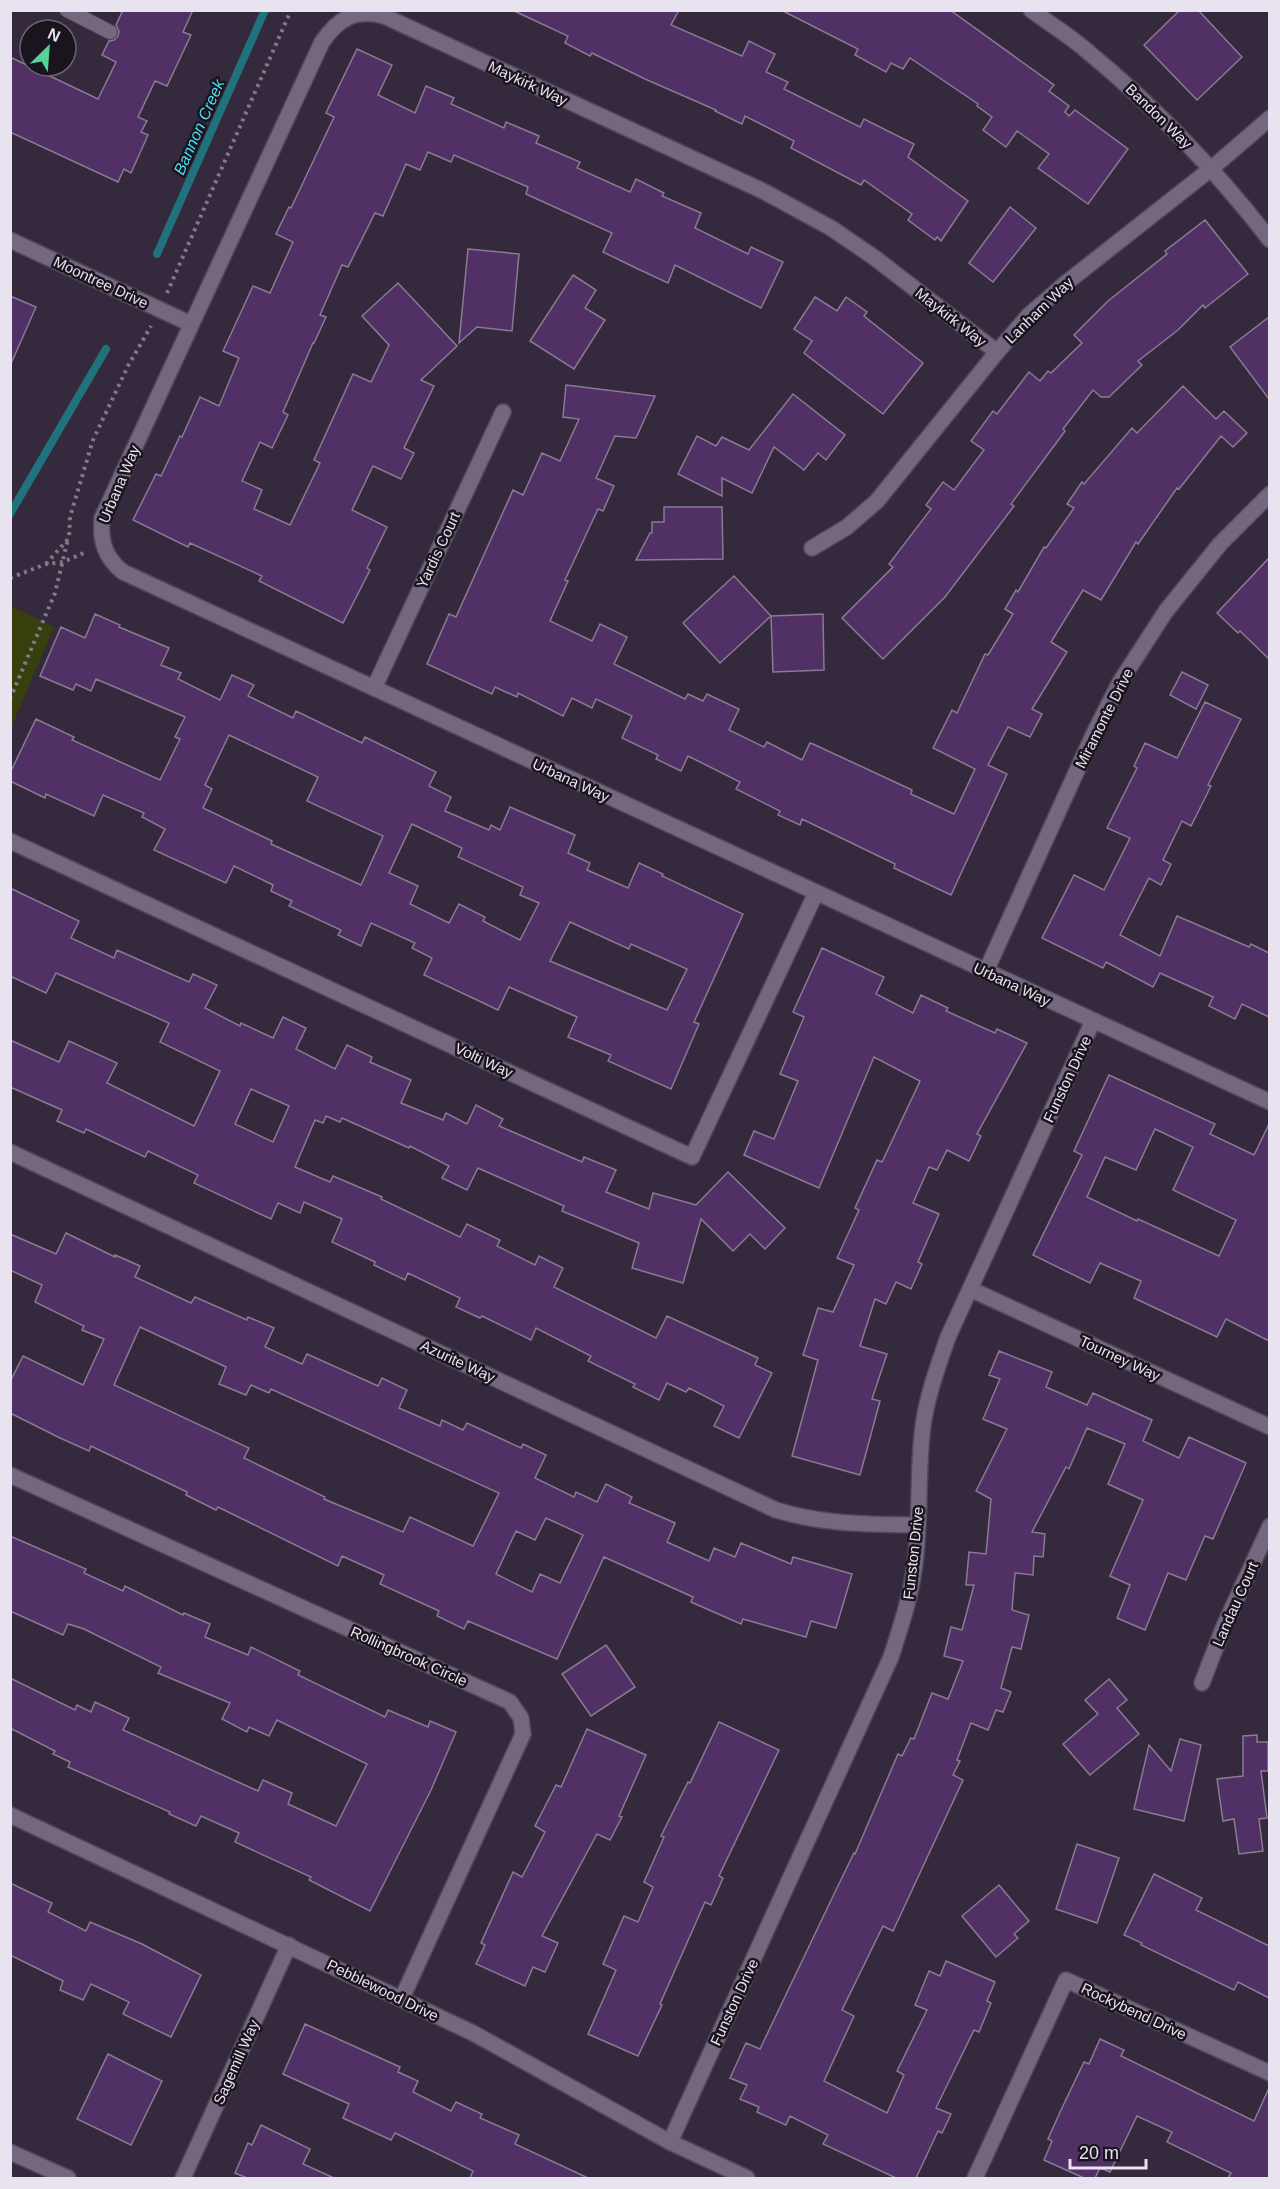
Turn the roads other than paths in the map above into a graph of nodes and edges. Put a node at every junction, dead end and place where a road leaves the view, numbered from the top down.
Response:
1 (67, 10) edge
2 (1031, 10) edge
3 (110, 32) dead end
4 (1269, 118) edge
5 (1212, 168) junction
6 (10, 240) edge
7 (1269, 240) edge
8 (191, 324) junction
9 (997, 352) junction
10 (503, 412) dead end
11 (1269, 494) edge
12 (812, 548) dead end
13 (374, 688) junction
14 (10, 841) edge
15 (816, 893) junction
16 (986, 971) junction
17 (1093, 1021) junction
18 (1269, 1102) edge
19 (10, 1152) edge
20 (970, 1289) junction
21 (1269, 1427) edge
22 (10, 1475) edge
23 (918, 1525) junction
24 (1269, 1526) edge
25 (1202, 1683) dead end
26 (10, 1815) edge
27 (289, 1945) junction
28 (402, 1998) junction
29 (1269, 2073) edge
30 (670, 2142) junction
31 (10, 2152) edge
32 (68, 2178) edge
33 (183, 2178) edge
34 (747, 2178) edge
35 (975, 2178) edge

1 - 3 lane
2 - 5 street, Bandon Way
4 - 5 street, Lanham Way
5 - 7 street, Bandon Way
5 - 9 street, Lanham Way
6 - 8 street, Moontree Drive
8 - 9 street, Maykirk Way
8 - 13 street, Urbana Way
9 - 12 street, Lanham Way
10 - 13 street, Yardis Court
11 - 16 street, Miramonte Drive
13 - 15 street, Urbana Way
14 - 15 street, Volti Way
15 - 16 street, Urbana Way
16 - 17 street, Urbana Way
17 - 18 street, Urbana Way
17 - 20 street, Funston Drive
19 - 23 street, Azurite Way
20 - 21 street, Tourney Way
20 - 23 street, Funston Drive
22 - 28 street, Rollingbrook Circle
23 - 30 street, Funston Drive
24 - 25 street, Landau Court
26 - 27 street, Pebblewood Drive
27 - 28 street, Pebblewood Drive
27 - 33 street, Sagemill Way
28 - 30 street, Pebblewood Drive
29 - 35 street, Rockybend Drive
30 - 34 street, Pebblewood Drive
31 - 32 street

